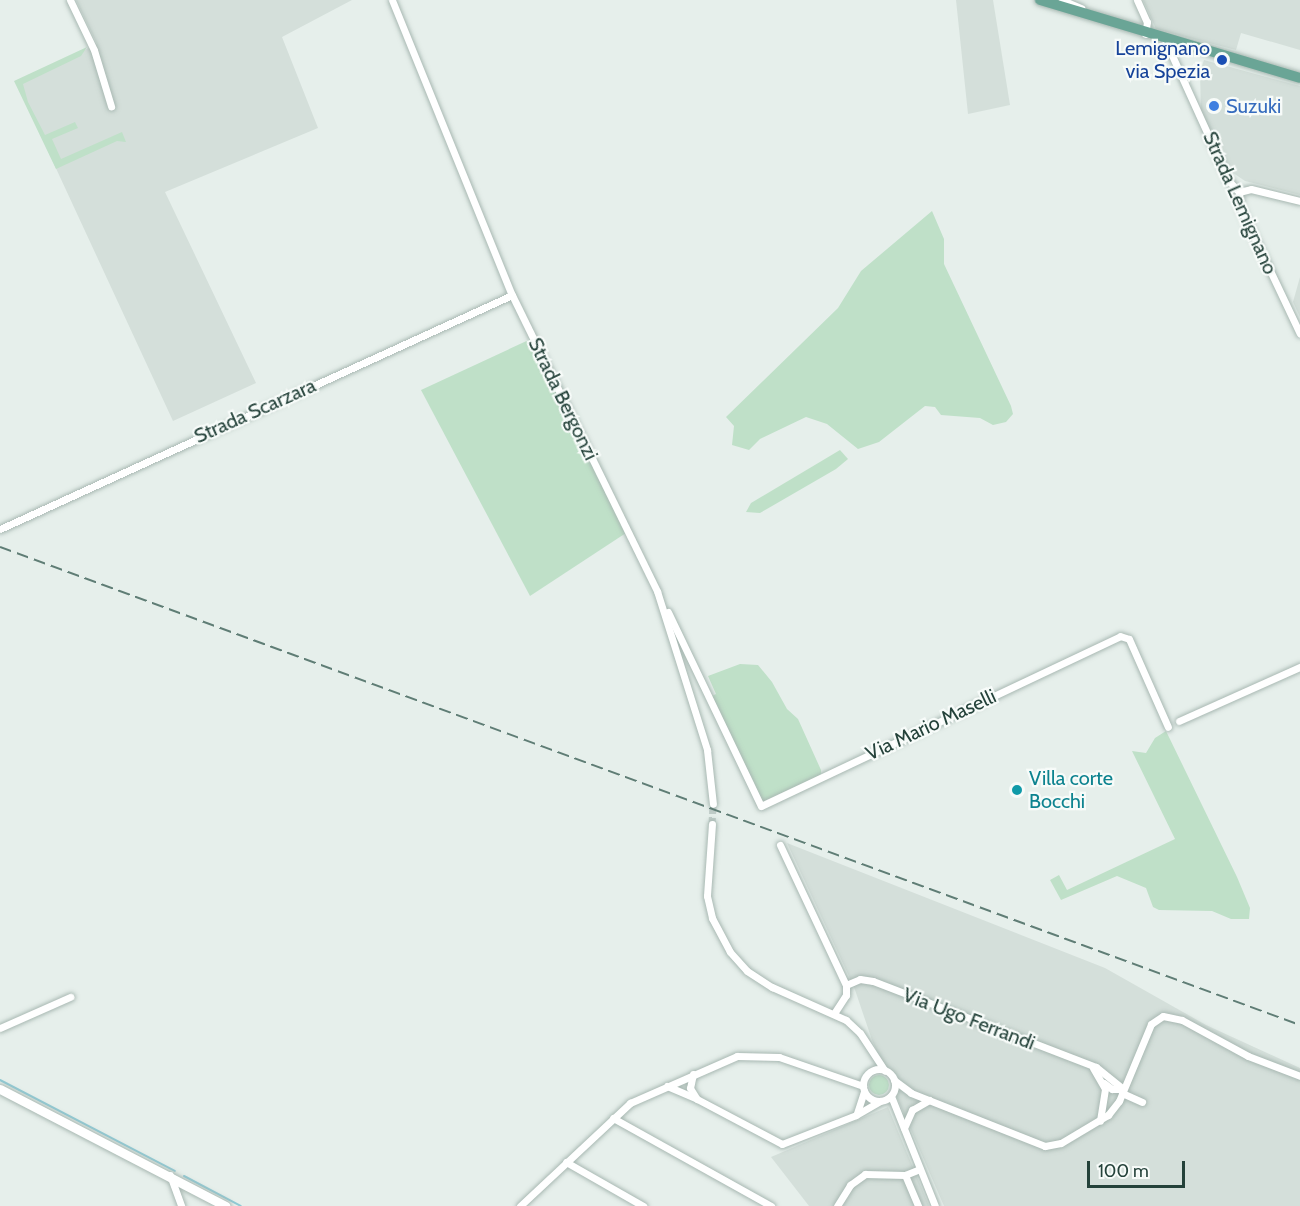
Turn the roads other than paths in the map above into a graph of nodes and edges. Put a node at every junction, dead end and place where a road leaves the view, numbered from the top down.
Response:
1 (70, 0) edge
2 (392, 0) edge
3 (1040, 0) edge
4 (1062, 0) edge
5 (1137, 0) edge
6 (1118, 26) junction
7 (1145, 34) junction
8 (1165, 40) junction
9 (1300, 78) edge
10 (111, 106) dead end
11 (1239, 192) junction
12 (1300, 201) edge
13 (512, 295) junction
14 (1300, 334) edge
15 (0, 529) edge
16 (657, 591) junction
17 (1300, 667) edge
18 (705, 691) junction
19 (689, 692) junction
20 (1179, 722) dead end
21 (1167, 727) dead end
22 (712, 804) tunnel mouth
23 (712, 824) tunnel mouth
24 (780, 845) dead end
25 (846, 985) junction
26 (70, 997) dead end
27 (835, 1012) junction
28 (0, 1028) edge
29 (874, 1054) junction
30 (1090, 1066) junction
31 (1131, 1069) junction
32 (885, 1071) junction
33 (869, 1073) junction
34 (693, 1074) junction
35 (1300, 1076) edge
36 (1112, 1077) junction
37 (850, 1079) junction
38 (894, 1080) junction
39 (1103, 1081) junction
40 (667, 1086) junction
41 (0, 1089) edge
42 (864, 1089) junction
43 (1123, 1091) junction
44 (911, 1093) junction
45 (892, 1095) junction
46 (697, 1099) junction
47 (929, 1100) junction
48 (881, 1101) junction
49 (1142, 1102) dead end
50 (896, 1108) junction
51 (856, 1115) junction
52 (613, 1118) junction
53 (1099, 1123) junction
54 (904, 1128) junction
55 (566, 1162) junction
56 (920, 1169) junction
57 (170, 1175) junction
58 (905, 1175) junction
59 (180, 1206) edge
60 (226, 1206) edge
61 (520, 1206) edge
62 (643, 1206) edge
63 (771, 1206) edge
64 (837, 1206) edge
65 (918, 1206) edge
66 (935, 1206) edge

1 - 10 street
2 - 13 street, Strada Bergonzi
3 - 6 main road
4 - 6 street
5 - 7 street
6 - 7 main road
7 - 8 main road
8 - 9 main road
8 - 11 street, Strada Lemignano
11 - 12 street
11 - 14 street, Strada Lemignano
13 - 15 street, Strada Scarzara
13 - 16 street, Strada Bergonzi
16 - 18 street, Via Mario Maselli
16 - 19 street, Strada Bergonzi
17 - 20 street
18 - 19 street
18 - 21 street, Via Mario Maselli
19 - 22 street, Strada Bergonzi
23 - 27 street
24 - 25 street
25 - 27 street
25 - 30 street, Via Ugo Ferrandi
26 - 28 street
27 - 29 street
29 - 32 street
29 - 33 street
30 - 36 street, Via Ugo Ferrandi
30 - 39 street
31 - 35 street
31 - 36 street
31 - 43 street
32 - 33 street
32 - 38 street
33 - 37 street
33 - 42 street
34 - 37 street
34 - 40 street
34 - 46 street
36 - 43 street
37 - 42 street
38 - 44 street
38 - 45 street
39 - 43 street
39 - 53 street
40 - 46 street
40 - 52 street
41 - 57 street
42 - 48 street
42 - 51 street
43 - 49 street
43 - 53 street
44 - 45 street
44 - 47 street
45 - 48 street
45 - 50 street
46 - 51 street
47 - 53 street
47 - 54 street
48 - 50 street
48 - 51 street
50 - 54 street
52 - 55 street
52 - 63 street
54 - 56 street
55 - 61 street
55 - 62 street
56 - 58 street
56 - 66 street
57 - 59 street
57 - 60 street
58 - 64 street
58 - 65 street

